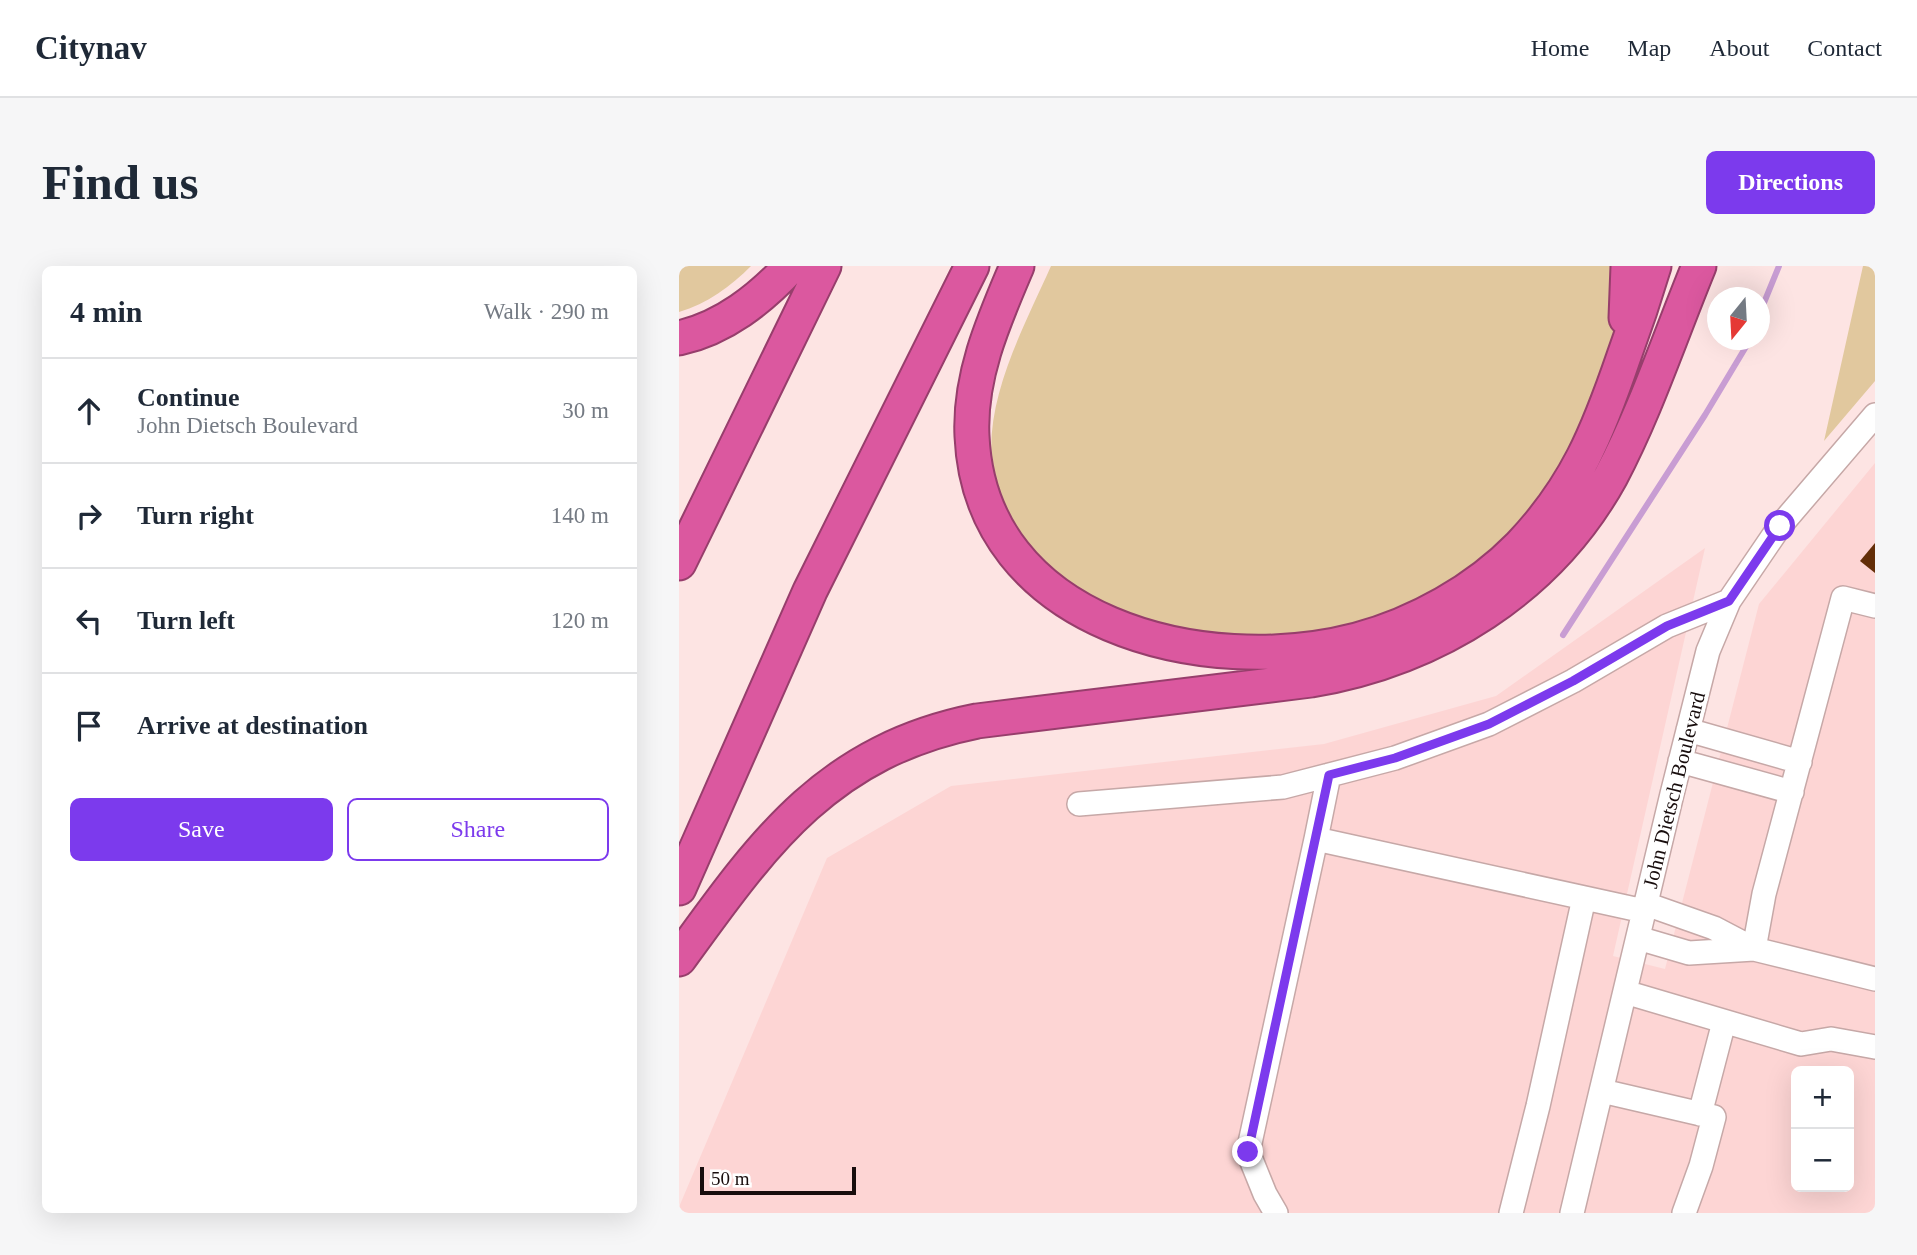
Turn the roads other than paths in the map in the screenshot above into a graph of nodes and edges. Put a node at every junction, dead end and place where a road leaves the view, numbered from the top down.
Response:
1 (791, 266) edge
2 (824, 266) edge
3 (972, 266) edge
4 (1017, 266) edge
5 (1628, 266) edge
6 (1654, 266) edge
7 (1699, 266) edge
8 (679, 338) edge
9 (1620, 369) junction
10 (1875, 415) edge
11 (679, 563) edge
12 (1729, 601) junction
13 (1875, 606) edge
14 (1688, 730) junction
15 (1680, 761) junction
16 (1800, 762) junction
17 (1329, 775) junction
18 (1792, 792) junction
19 (1079, 804) dead end
20 (1315, 839) junction
21 (679, 888) edge
22 (1584, 898) junction
23 (1645, 907) junction
24 (1638, 938) junction
25 (1754, 950) junction
26 (679, 960) edge
27 (1875, 979) edge
28 (1625, 992) junction
29 (1724, 1022) junction
30 (1875, 1047) edge
31 (1601, 1091) junction
32 (1700, 1114) junction
33 (1276, 1213) edge
34 (1511, 1213) edge
35 (1573, 1213) edge
36 (1684, 1213) edge

1 - 8 highway
2 - 11 highway
3 - 21 highway
4 - 9 highway
5 - 9 highway
6 - 9 highway
7 - 26 highway
10 - 12 street, John Dietsch Boulevard
12 - 14 street, John Dietsch Boulevard
12 - 17 street
13 - 16 street
14 - 15 street, John Dietsch Boulevard
14 - 16 street
15 - 18 street
15 - 23 street, John Dietsch Boulevard
16 - 18 street
17 - 19 street
17 - 20 street
18 - 25 street
20 - 22 street
20 - 33 street
22 - 23 street
22 - 34 street
23 - 24 street, John Dietsch Boulevard
23 - 25 street
24 - 25 street
24 - 28 street, John Dietsch Boulevard
25 - 27 street
28 - 29 street
28 - 31 street, John Dietsch Boulevard
29 - 30 street
29 - 32 street
31 - 32 street
31 - 35 street, John Dietsch Boulevard
32 - 36 street

